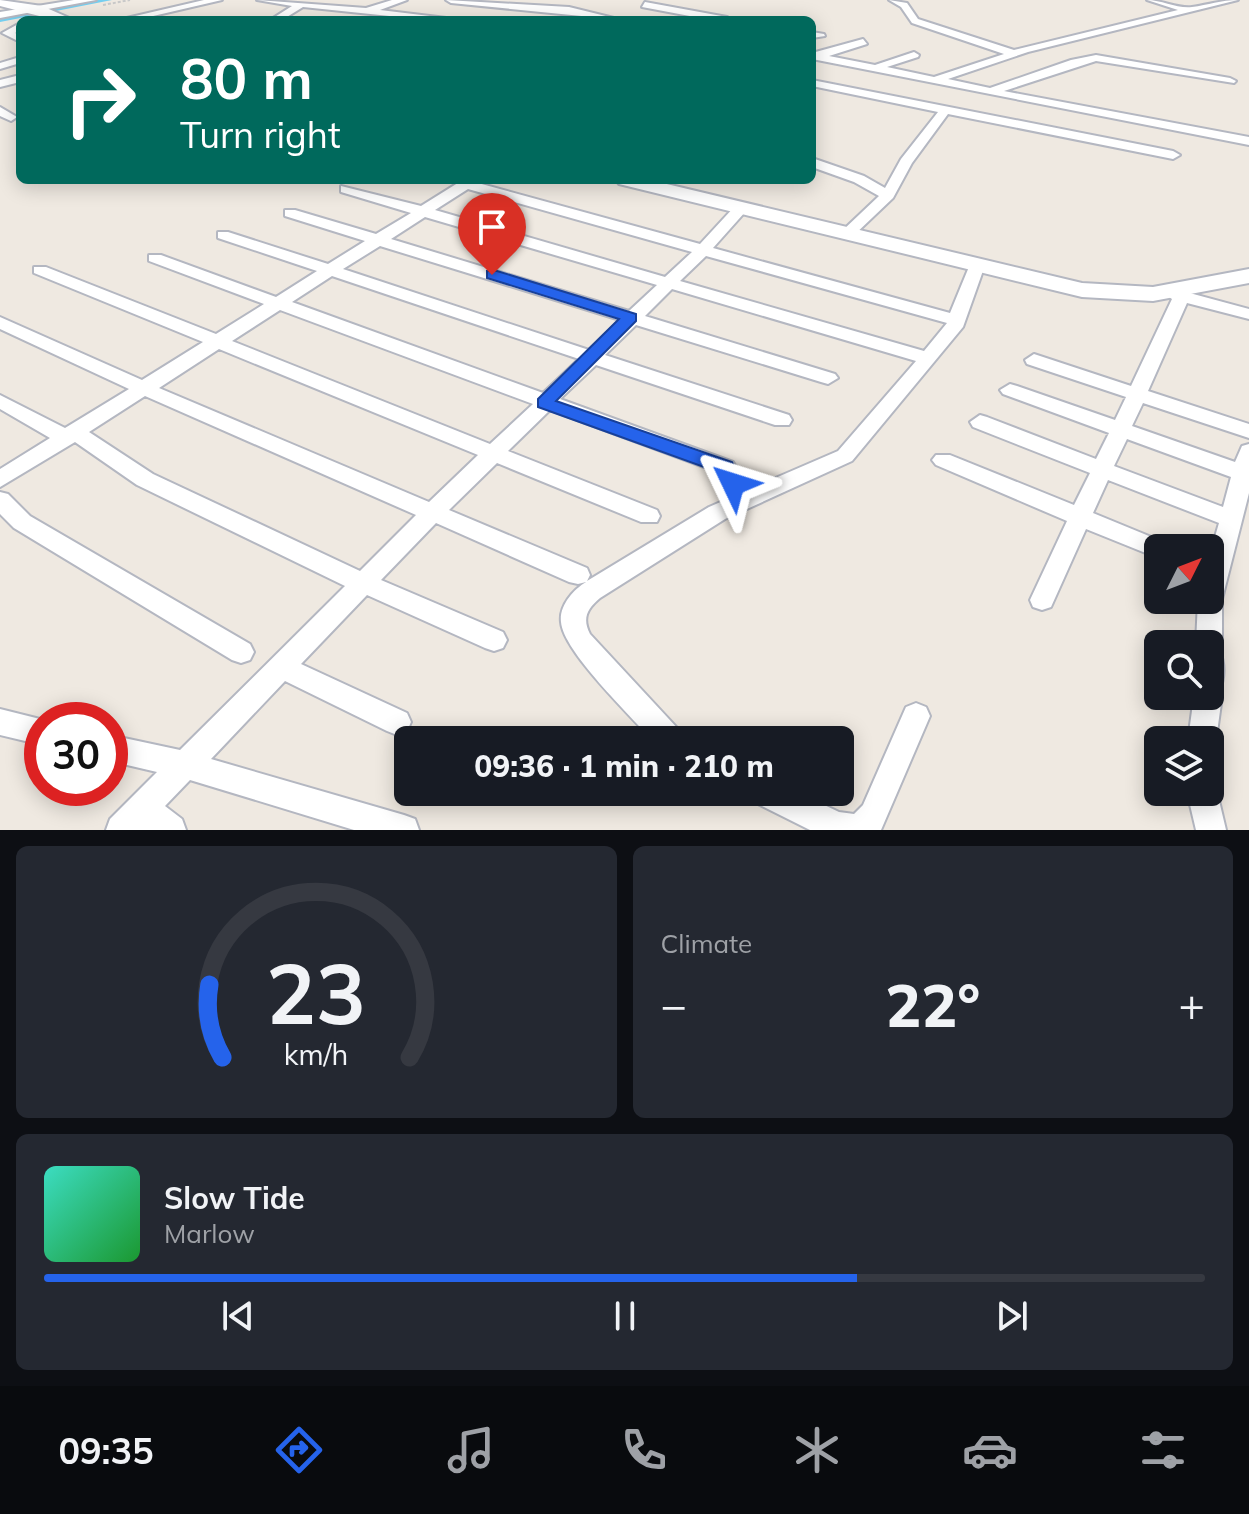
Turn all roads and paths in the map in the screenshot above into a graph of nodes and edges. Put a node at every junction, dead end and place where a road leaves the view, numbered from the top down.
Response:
1 (91, 0) edge
2 (217, 0) edge
3 (262, 0) edge
4 (352, 0) edge
5 (402, 0) edge
6 (453, 0) edge
7 (594, 0) edge
8 (657, 0) edge
9 (894, 0) edge
10 (1152, 0) edge
11 (1233, 0) edge
12 (466, 1) edge
13 (4, 3) edge
14 (302, 4) junction
15 (1191, 6) edge
16 (334, 8) junction
17 (569, 10) junction
18 (44, 12) edge
19 (157, 13) junction
20 (366, 14) edge
21 (627, 14) edge
22 (0, 15) edge
23 (142, 16) edge
24 (167, 16) edge
25 (282, 16) edge
26 (402, 16) edge
27 (442, 16) edge
28 (660, 16) edge
29 (863, 42) dead end
30 (1012, 53) junction
31 (816, 55) edge
32 (914, 55) dead end
33 (816, 56) edge
34 (874, 67) junction
35 (938, 79) junction
36 (1230, 81) dead end
37 (816, 84) edge
38 (992, 92) junction
39 (945, 110) junction
40 (1249, 141) edge
41 (1173, 155) dead end
42 (816, 163) edge
43 (467, 184) edge
44 (477, 184) edge
45 (642, 184) edge
46 (346, 189) dead end
47 (888, 195) junction
48 (741, 208) junction
49 (425, 212) junction
50 (290, 213) dead end
51 (847, 234) junction
52 (223, 235) dead end
53 (381, 240) junction
54 (700, 251) junction
55 (155, 258) dead end
56 (977, 265) junction
57 (40, 270) dead end
58 (332, 271) junction
59 (1243, 280) edge
60 (668, 282) junction
61 (1175, 294) junction
62 (277, 306) junction
63 (1249, 314) edge
64 (630, 317) junction
65 (958, 321) junction
66 (0, 322) edge
67 (219, 342) junction
68 (590, 356) junction
69 (927, 358) junction
70 (1034, 360) dead end
71 (828, 378) dead end
72 (145, 389) junction
73 (1010, 390) dead end
74 (1137, 394) junction
75 (544, 403) junction
76 (3, 407) edge
77 (782, 420) dead end
78 (980, 422) dead end
79 (1120, 430) junction
80 (1249, 431) edge
81 (71, 435) junction
82 (493, 453) junction
83 (943, 460) dead end
84 (1246, 462) edge
85 (1102, 470) junction
86 (0, 479) edge
87 (0, 500) edge
88 (745, 500) junction
89 (432, 513) junction
90 (649, 516) dead end
91 (1081, 517) junction
92 (1231, 519) junction
93 (1224, 540) edge
94 (1144, 543) edge
95 (578, 575) dead end
96 (362, 585) junction
97 (1042, 600) dead end
98 (494, 640) dead end
99 (241, 652) dead end
100 (281, 667) junction
101 (916, 716) dead end
102 (0, 722) edge
103 (397, 722) dead end
104 (657, 726) edge
105 (24, 728) edge
106 (128, 752) edge
107 (185, 765) junction
108 (794, 806) edge
109 (1205, 806) edge
110 (143, 808) junction
111 (121, 830) edge
112 (171, 830) edge
113 (404, 830) edge
114 (1211, 830) edge

1 - 18 street
2 - 19 street
3 - 14 street
4 - 16 street
5 - 20 street
6 - 12 street
7 - 17 street
8 - 21 street
9 - 30 street
10 - 15 street
11 - 15 street
12 - 17 street
12 - 27 street
13 - 18 street
14 - 16 street
14 - 25 street
15 - 30 street
16 - 20 street
17 - 21 street
18 - 22 street
19 - 23 street
19 - 24 street
20 - 26 street
21 - 28 street
29 - 31 street
30 - 35 street
32 - 34 street
33 - 34 street
34 - 35 street
35 - 38 street
36 - 38 street
37 - 39 street
38 - 40 street
39 - 41 street
39 - 47 street
42 - 47 street
43 - 49 street
44 - 54 street
45 - 48 street
46 - 49 street
47 - 51 street
48 - 51 street
48 - 54 street
49 - 53 street
49 - 60 street
50 - 53 street
51 - 56 street
52 - 58 street
53 - 58 street
53 - 64 street
54 - 60 street
54 - 65 street
55 - 62 street
56 - 61 street
56 - 65 street
57 - 67 street
58 - 62 street
58 - 68 street
59 - 61 street
60 - 64 street
60 - 69 street
61 - 63 street
61 - 74 street
62 - 67 street
62 - 75 street
64 - 68 street
64 - 71 street
65 - 69 street
66 - 72 street
67 - 72 street
67 - 82 street
68 - 75 street
68 - 77 street
69 - 88 street
70 - 74 street
72 - 81 street
72 - 89 street
73 - 79 street
74 - 79 street
74 - 80 street
75 - 82 street
75 - 88 street
76 - 81 street
78 - 85 street
79 - 84 street
79 - 85 street
81 - 86 street
81 - 96 street
82 - 89 street
82 - 90 street
83 - 91 street
84 - 92 street
85 - 91 street
85 - 92 street
87 - 99 street
88 - 104 street
89 - 95 street
89 - 96 street
91 - 94 street
91 - 97 street
92 - 93 street
96 - 98 street
96 - 100 street
100 - 103 street
100 - 107 street
101 - 108 street
102 - 105 street
106 - 107 street
107 - 110 street
107 - 113 street
109 - 114 street
110 - 111 street
110 - 112 street

